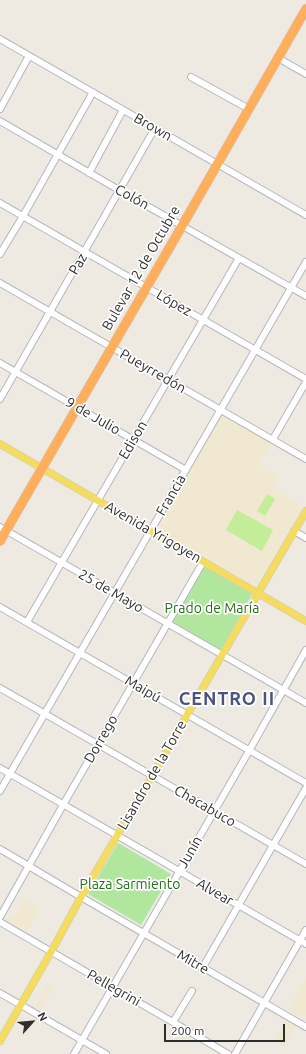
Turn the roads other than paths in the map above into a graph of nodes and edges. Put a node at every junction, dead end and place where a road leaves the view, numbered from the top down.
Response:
1 (306, 9) edge
2 (0, 39) edge
3 (29, 56) junction
4 (278, 58) junction
5 (306, 74) edge
6 (192, 77) dead end
7 (92, 92) junction
8 (0, 109) edge
9 (248, 109) junction
10 (123, 110) junction
11 (0, 121) edge
12 (155, 128) junction
13 (58, 154) junction
14 (217, 164) junction
15 (89, 173) junction
16 (120, 190) junction
17 (0, 203) edge
18 (23, 216) junction
19 (306, 216) edge
20 (182, 226) junction
21 (85, 251) junction
22 (0, 254) edge
23 (239, 258) junction
24 (306, 262) edge
25 (0, 283) edge
26 (146, 287) junction
27 (292, 287) junction
28 (306, 296) edge
29 (50, 312) junction
30 (203, 319) junction
31 (112, 347) junction
32 (255, 349) junction
33 (0, 363) edge
34 (16, 372) junction
35 (306, 378) edge
36 (168, 379) junction
37 (306, 382) edge
38 (0, 399) edge
39 (77, 407) junction
40 (220, 410) junction
41 (273, 439) junction
42 (134, 440) junction
43 (0, 444) edge
44 (306, 458) edge
45 (42, 468) junction
46 (186, 470) junction
47 (98, 500) junction
48 (306, 511) edge
49 (3, 528) edge
50 (151, 531) junction
51 (294, 531) junction
52 (306, 538) edge
53 (0, 541) edge
54 (62, 562) junction
55 (203, 562) junction
56 (115, 593) junction
57 (258, 593) junction
58 (0, 607) edge
59 (306, 620) edge
60 (27, 622) junction
61 (167, 624) junction
62 (306, 650) edge
63 (80, 653) junction
64 (222, 655) junction
65 (133, 683) junction
66 (0, 688) edge
67 (283, 690) junction
68 (306, 703) edge
69 (45, 714) junction
70 (187, 714) junction
71 (98, 744) junction
72 (249, 751) junction
73 (0, 768) edge
74 (10, 773) junction
75 (152, 776) junction
76 (306, 783) edge
77 (306, 788) edge
78 (0, 791) edge
79 (63, 804) junction
80 (214, 811) junction
81 (117, 835) junction
82 (273, 845) junction
83 (0, 849) edge
84 (306, 864) edge
85 (28, 866) junction
86 (179, 871) junction
87 (80, 897) junction
88 (238, 906) junction
89 (0, 917) edge
90 (0, 922) edge
91 (306, 930) edge
92 (144, 933) junction
93 (300, 941) junction
94 (306, 944) edge
95 (51, 952) junction
96 (203, 968) junction
97 (112, 988) junction
98 (192, 991) dead end
99 (0, 993) edge
100 (265, 1003) junction
101 (21, 1005) junction
102 (173, 1022) junction
103 (306, 1027) edge
104 (82, 1040) junction
105 (0, 1041) edge
106 (74, 1054) edge
107 (106, 1054) edge
108 (228, 1054) edge
109 (235, 1054) edge

1 - 4 highway, Bulevar 12 de Octubre
2 - 3 street, Brown
3 - 7 street, Brown
3 - 8 street
4 - 5 street
4 - 9 highway, Bulevar 12 de Octubre
6 - 9 street
7 - 10 street, Brown
7 - 13 street
9 - 14 highway, Bulevar 12 de Octubre
10 - 12 street, Brown
10 - 15 street
11 - 13 street, Colón
12 - 14 street, Brown
12 - 16 street, Paz
13 - 15 street, Colón
13 - 18 street
14 - 19 street, Brown
14 - 20 highway, Bulevar 12 de Octubre
15 - 16 street, Colón
16 - 20 street, Colón
16 - 21 street, Paz
17 - 18 street, López
18 - 21 street, López
18 - 22 street
20 - 23 street, Colón
20 - 26 highway, Bulevar 12 de Octubre
21 - 26 street, López
21 - 29 street, Paz
23 - 27 street, Colón
23 - 30 street, Edison
24 - 27 street, Francia
25 - 29 street, Pueyrredón
26 - 30 street, López
26 - 31 highway, Bulevar 12 de Octubre
27 - 28 street, Colón
27 - 32 street, Francia
29 - 31 street, Pueyrredón
29 - 34 street, Paz
30 - 32 street, López
30 - 36 street, Edison
31 - 36 street, Pueyrredón
31 - 39 highway, Bulevar 12 de Octubre
32 - 35 street, López
32 - 40 street, Francia
33 - 34 street, 9 de Julio
34 - 38 street, Paz
34 - 39 street, 9 de Julio
36 - 40 street, Pueyrredón
36 - 42 street, Edison
37 - 41 street
39 - 42 street, 9 de Julio
39 - 45 highway, Bulevar 12 de Octubre
40 - 41 street, Pueyrredón
40 - 46 street, Francia
41 - 44 street, Pueyrredón
42 - 46 street, 9 de Julio
42 - 47 street, Edison
43 - 45 main road, Avenida Yrigoyen
45 - 47 main road, Avenida Yrigoyen
45 - 49 highway, Bulevar 12 de Octubre
46 - 50 street, Francia
47 - 50 main road, Avenida Yrigoyen
47 - 54 street, Edison
48 - 51 main road, Lisandro de la Torre
49 - 53 highway, Bulevar 12 de Octubre
49 - 54 street, 25 de Mayo
50 - 55 main road, Avenida Yrigoyen
50 - 56 street, Francia
51 - 52 street
51 - 57 main road, Lisandro de la Torre
54 - 56 street, 25 de Mayo
54 - 60 street, Edison
55 - 57 main road, Avenida Yrigoyen
55 - 61 street, Dorrego
56 - 61 street, 25 de Mayo
56 - 63 street, Francia
57 - 59 main road, Avenida Yrigoyen
57 - 64 main road, Lisandro de la Torre
58 - 60 street, Maipú
60 - 63 street, Maipú
61 - 64 street, 25 de Mayo
61 - 65 street, Dorrego
62 - 67 street, Junín
63 - 65 street, Maipú
63 - 69 street, Francia
64 - 67 street, 25 de Mayo
64 - 70 main road, Lisandro de la Torre
65 - 70 street, Maipú
65 - 71 street, Dorrego
66 - 69 street, Chacabuco
67 - 68 street, 25 de Mayo
67 - 72 street, Junín
69 - 71 street, Chacabuco
69 - 74 street, Francia
70 - 72 street, Maipú
70 - 75 main road, Lisandro de la Torre
71 - 75 street, Chacabuco
71 - 79 street, Dorrego
72 - 76 street, Maipú
72 - 80 street, Junín
73 - 74 street, Alvear
74 - 78 street, Francia
74 - 79 street, Alvear
75 - 80 street, Chacabuco
75 - 81 main road, Lisandro de la Torre
77 - 82 street
79 - 81 street, Alvear
79 - 85 street, Dorrego
80 - 82 street, Chacabuco
80 - 86 street, Junín
81 - 86 street, Alvear
81 - 87 main road, Lisandro de la Torre
82 - 84 street, Chacabuco
82 - 88 street
83 - 85 street, Mitre
85 - 87 street, Mitre
85 - 89 street, Dorrego
86 - 88 street, Alvear
86 - 92 street, Junín
87 - 92 street, Mitre
87 - 95 main road, Lisandro de la Torre
88 - 93 street, Alvear
88 - 96 street
90 - 95 street, Pellegrini
91 - 93 street
92 - 96 street, Mitre
92 - 97 street, Junín
93 - 94 street, Alvear
93 - 100 street
95 - 97 street, Pellegrini
95 - 101 main road, Lisandro de la Torre
96 - 100 street, Mitre
97 - 102 street, Pellegrini
97 - 104 street, Junín
98 - 102 street
99 - 101 street
100 - 103 street, Mitre
100 - 109 street
101 - 104 street
101 - 105 main road, Lisandro de la Torre
102 - 108 street, Pellegrini
104 - 106 street, Junín
104 - 107 street

